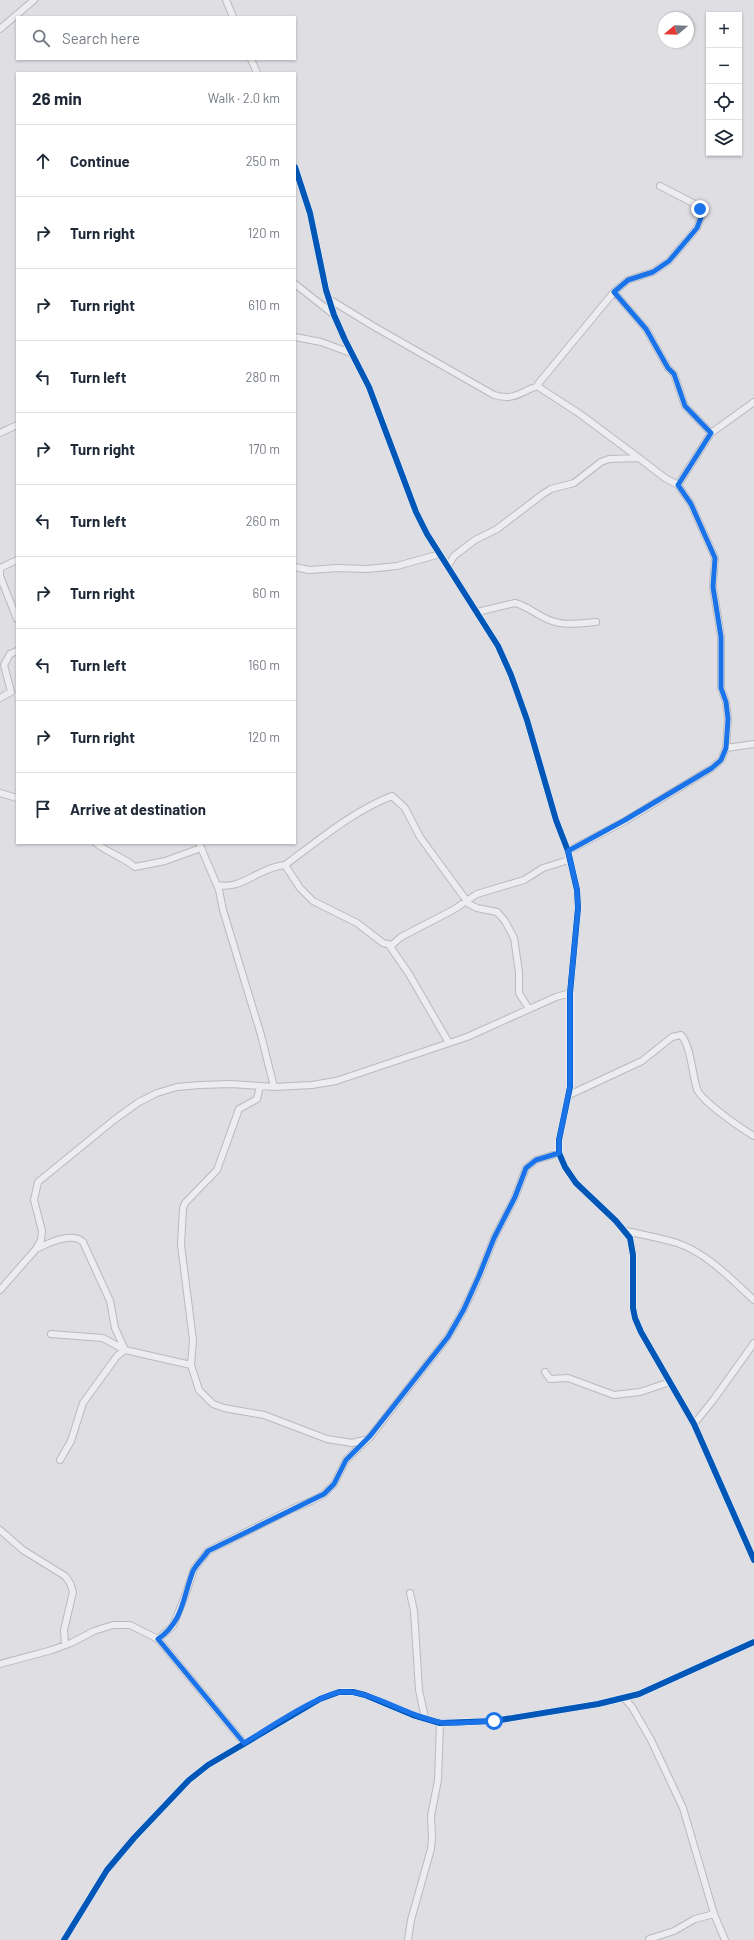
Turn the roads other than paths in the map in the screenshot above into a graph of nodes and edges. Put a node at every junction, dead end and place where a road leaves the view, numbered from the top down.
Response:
1 (34, 0) edge
2 (226, 0) edge
3 (233, 16) edge
4 (0, 29) edge
5 (251, 60) edge
6 (257, 72) edge
7 (296, 170) edge
8 (660, 186) dead end
9 (296, 285) edge
10 (614, 292) junction
11 (329, 299) junction
12 (334, 315) junction
13 (296, 338) edge
14 (351, 353) junction
15 (538, 386) junction
16 (754, 402) edge
17 (16, 425) edge
18 (0, 433) edge
19 (711, 433) junction
20 (639, 458) junction
21 (678, 485) junction
22 (440, 554) junction
23 (16, 560) edge
24 (448, 566) junction
25 (296, 567) edge
26 (477, 612) junction
27 (16, 616) edge
28 (596, 622) dead end
29 (16, 651) edge
30 (0, 698) edge
31 (754, 744) edge
32 (726, 748) junction
33 (0, 793) edge
34 (16, 798) edge
35 (97, 844) edge
36 (200, 846) edge
37 (568, 851) junction
38 (569, 860) junction
39 (285, 865) junction
40 (217, 885) junction
41 (468, 900) junction
42 (389, 945) junction
43 (570, 992) junction
44 (529, 1009) junction
45 (449, 1043) junction
46 (260, 1086) junction
47 (274, 1087) junction
48 (569, 1095) junction
49 (754, 1136) edge
50 (559, 1153) junction
51 (626, 1231) junction
52 (36, 1249) junction
53 (0, 1290) edge
54 (754, 1300) edge
55 (51, 1334) dead end
56 (754, 1342) edge
57 (125, 1350) junction
58 (191, 1365) junction
59 (545, 1372) dead end
60 (670, 1382) junction
61 (694, 1424) junction
62 (370, 1436) junction
63 (60, 1460) dead end
64 (0, 1530) edge
65 (754, 1560) edge
66 (410, 1593) dead end
67 (158, 1639) junction
68 (754, 1642) edge
69 (65, 1645) junction
70 (0, 1664) edge
71 (624, 1698) junction
72 (425, 1718) junction
73 (440, 1722) junction
74 (244, 1743) junction
75 (714, 1914) junction
76 (649, 1939) edge
77 (64, 1940) edge
78 (408, 1940) edge
79 (725, 1940) edge

1 - 4 street
2 - 3 street
5 - 6 street
7 - 11 street
8 - 10 street
9 - 12 street
10 - 15 street
10 - 19 street
11 - 12 street
11 - 15 street
12 - 14 street
13 - 14 street
14 - 22 street
15 - 20 street
16 - 19 street
17 - 18 street
19 - 21 street
20 - 21 street
20 - 24 street
21 - 32 street
22 - 24 street
22 - 25 street
23 - 27 street
24 - 26 street
26 - 28 street
26 - 37 street
29 - 30 street
31 - 32 street
32 - 37 street
33 - 34 street
35 - 36 street
36 - 40 street
37 - 38 street
38 - 41 street
38 - 43 street
39 - 40 street
39 - 41 street
39 - 42 street
40 - 47 street
41 - 42 street
41 - 44 street
42 - 45 street
43 - 44 street
43 - 48 street
44 - 45 street
45 - 47 street
46 - 47 street
46 - 52 street
46 - 58 street
48 - 49 street
48 - 50 street
50 - 51 street
50 - 62 street
51 - 54 street
51 - 60 street
52 - 53 street
52 - 57 street
55 - 57 street
56 - 61 street
57 - 58 street
57 - 63 street
58 - 62 street
59 - 60 street
60 - 61 street
61 - 65 street
62 - 67 street
64 - 69 street
66 - 72 street
67 - 69 street
67 - 74 street
68 - 71 street
69 - 70 street
71 - 73 street
71 - 75 street
72 - 73 street
72 - 74 street
73 - 78 street
74 - 77 street
75 - 76 street
75 - 79 street

